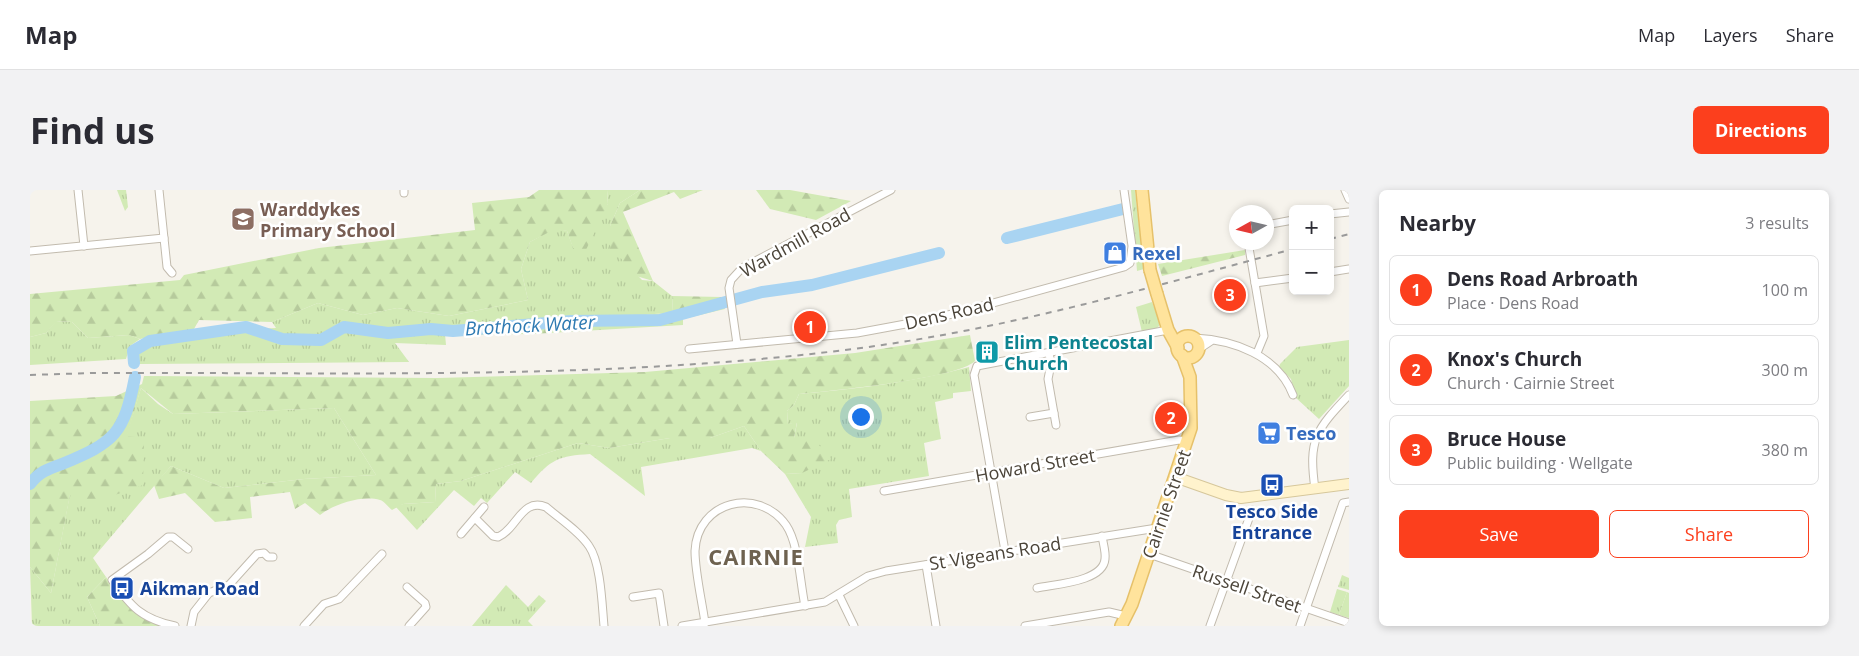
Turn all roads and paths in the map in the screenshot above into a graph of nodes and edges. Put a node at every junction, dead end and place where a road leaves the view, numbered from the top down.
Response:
1 (78, 190) edge
2 (159, 190) edge
3 (891, 190) edge
4 (1124, 190) edge
5 (1142, 190) edge
6 (1345, 190) edge
7 (1349, 199) edge
8 (1349, 212) edge
9 (1334, 214) edge
10 (1289, 221) edge
11 (1274, 224) edge
12 (164, 238) junction
13 (84, 246) junction
14 (1249, 250) edge
15 (30, 251) edge
16 (1349, 269) edge
17 (1334, 271) edge
18 (172, 273) dead end
19 (1289, 279) edge
20 (1255, 283) junction
21 (1165, 317) junction
22 (1168, 330) junction
23 (1190, 337) junction
24 (1211, 341) junction
25 (737, 344) junction
26 (689, 349) dead end
27 (1180, 352) junction
28 (1197, 352) junction
29 (1049, 353) junction
30 (1257, 353) junction
31 (1190, 377) junction
32 (1293, 395) dead end
33 (1349, 395) edge
34 (1054, 412) junction
35 (1030, 417) dead end
36 (1056, 425) dead end
37 (1187, 441) junction
38 (992, 472) junction
39 (1175, 477) junction
40 (1349, 484) edge
41 (1314, 489) junction
42 (884, 491) dead end
43 (1346, 502) edge
44 (484, 507) dead end
45 (1252, 510) dead end
46 (475, 518) junction
47 (1157, 528) junction
48 (461, 534) dead end
49 (1102, 536) junction
50 (498, 537) junction
51 (494, 545) dead end
52 (188, 549) dead end
53 (1005, 551) junction
54 (382, 554) dead end
55 (1149, 554) junction
56 (273, 557) dead end
57 (926, 565) junction
58 (1227, 580) junction
59 (407, 587) dead end
60 (1037, 588) dead end
61 (839, 595) junction
62 (633, 597) dead end
63 (805, 606) junction
64 (1306, 608) junction
65 (1123, 621) edge
66 (706, 623) junction
67 (1346, 624) edge
68 (175, 626) edge
69 (192, 626) edge
70 (304, 626) edge
71 (409, 626) edge
72 (604, 626) edge
73 (664, 626) edge
74 (682, 626) edge
75 (854, 626) edge
76 (936, 626) edge
77 (1025, 626) edge
78 (1210, 626) edge
79 (1300, 626) edge

1 - 13 street
2 - 12 street
3 - 25 street, Wardmill Road
4 - 25 street, Dens Road
5 - 21 main road, Cairnie Street, bridge
6 - 7 street
8 - 9 street
10 - 11 street
12 - 13 street
12 - 18 street
13 - 15 street
14 - 20 street
16 - 17 street
19 - 20 street
20 - 30 street
21 - 22 main road, Cairnie Street
21 - 23 main road
22 - 27 main road, Cairnie Street
22 - 29 street
23 - 24 street
23 - 27 main road
23 - 28 main road
24 - 28 street
24 - 30 street
25 - 26 street, Dens Road
27 - 28 main road
27 - 31 main road, Cairnie Street
28 - 31 main road, Cairnie Street
29 - 34 street
29 - 38 street
30 - 32 street
31 - 37 main road, Cairnie Street
33 - 41 street
34 - 35 street
34 - 36 street
37 - 38 street, Howard Street
37 - 39 main road, Cairnie Street
38 - 42 street, Howard Street
38 - 53 street
39 - 41 main road
39 - 47 main road, Cairnie Street
40 - 41 main road
43 - 64 street
44 - 46 street
45 - 58 street
46 - 48 street
46 - 50 street
47 - 49 street, St Vigeans Road
47 - 55 main road, Cairnie Street
49 - 53 street, St Vigeans Road
49 - 60 street
50 - 51 street
50 - 72 street
52 - 68 street
53 - 57 street, St Vigeans Road
54 - 70 street
55 - 58 street, Russell Street
55 - 65 main road, Cairnie Street
56 - 69 street
57 - 61 street, St Vigeans Road
57 - 76 street
58 - 64 street, Russell Street
58 - 78 street
59 - 71 street
61 - 63 street, St Vigeans Road
61 - 75 street
62 - 73 street
63 - 66 street
63 - 66 street
64 - 67 street, Russell Street
64 - 79 street
65 - 77 street
66 - 74 street

